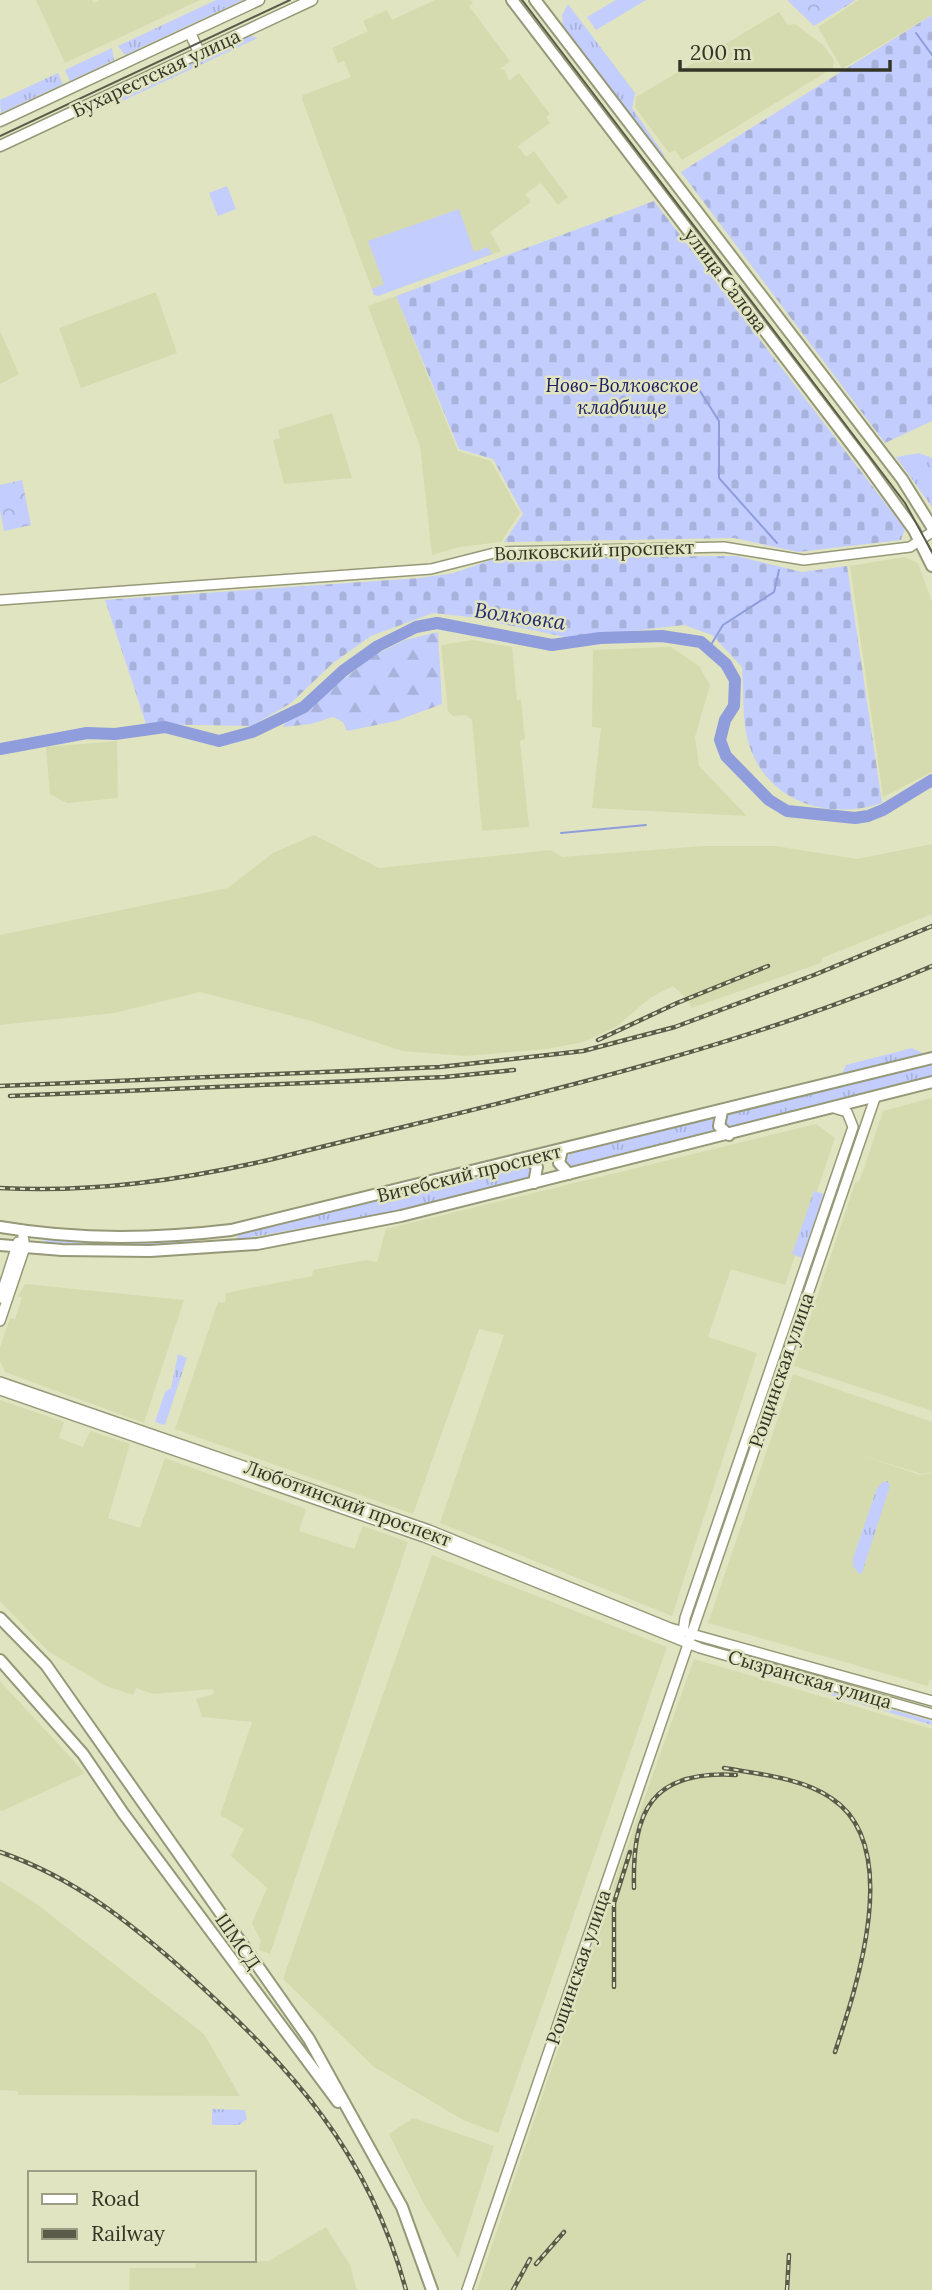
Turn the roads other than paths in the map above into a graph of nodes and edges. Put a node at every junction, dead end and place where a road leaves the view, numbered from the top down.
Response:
1 (259, 0) edge
2 (312, 0) edge
3 (512, 0) edge
4 (535, 0) edge
5 (190, 33) junction
6 (199, 52) junction
7 (0, 121) edge
8 (0, 146) edge
9 (932, 529) edge
10 (921, 542) junction
11 (932, 566) edge
12 (0, 600) edge
13 (932, 1059) edge
14 (932, 1083) edge
15 (874, 1098) junction
16 (834, 1108) junction
17 (722, 1111) junction
18 (729, 1136) junction
19 (562, 1150) junction
20 (529, 1158) junction
21 (569, 1174) junction
22 (534, 1183) junction
23 (0, 1227) edge
24 (22, 1230) junction
25 (191, 1234) junction
26 (0, 1245) edge
27 (21, 1247) junction
28 (190, 1250) junction
29 (0, 1298) edge
30 (0, 1321) edge
31 (0, 1382) edge
32 (0, 1390) edge
33 (0, 1618) edge
34 (687, 1631) junction
35 (688, 1643) junction
36 (0, 1660) edge
37 (932, 1701) edge
38 (932, 1714) edge
39 (430, 2290) edge
40 (467, 2290) edge

1 - 5 main road, Бухарестская улица
2 - 6 main road, Бухарестская улица
3 - 10 main road, улица Салова
4 - 9 main road, улица Салова
5 - 6 main road
5 - 7 main road, Бухарестская улица
6 - 8 main road, Бухарестская улица
9 - 10 street, Волковский проспект
10 - 11 main road, улица Салова
10 - 12 street, Волковский проспект
13 - 17 main road, Витебский проспект
14 - 15 main road, Витебский проспект
15 - 16 main road, Витебский проспект
15 - 34 street, Рощинская улица
16 - 18 main road, Витебский проспект
16 - 34 street, Рощинская улица
17 - 18 main road
17 - 19 main road, Витебский проспект
18 - 21 main road, Витебский проспект
19 - 20 main road, Витебский проспект
19 - 21 main road
20 - 22 main road
20 - 25 main road, Витебский проспект
21 - 22 main road, Витебский проспект
22 - 28 main road, Витебский проспект
23 - 24 main road, Витебский проспект
24 - 25 main road, Витебский проспект
24 - 27 street
25 - 28 main road
26 - 27 main road, Витебский проспект
27 - 28 main road, Витебский проспект
27 - 29 street
27 - 30 street
31 - 34 street, Люботинский проспект
32 - 35 street, Люботинский проспект
33 - 39 main road, ШМСД
34 - 35 street, Рощинская улица
34 - 37 street, Сызранская улица
35 - 38 street, Сызранская улица
35 - 40 street, Рощинская улица
36 - 39 main road, ШМСД

